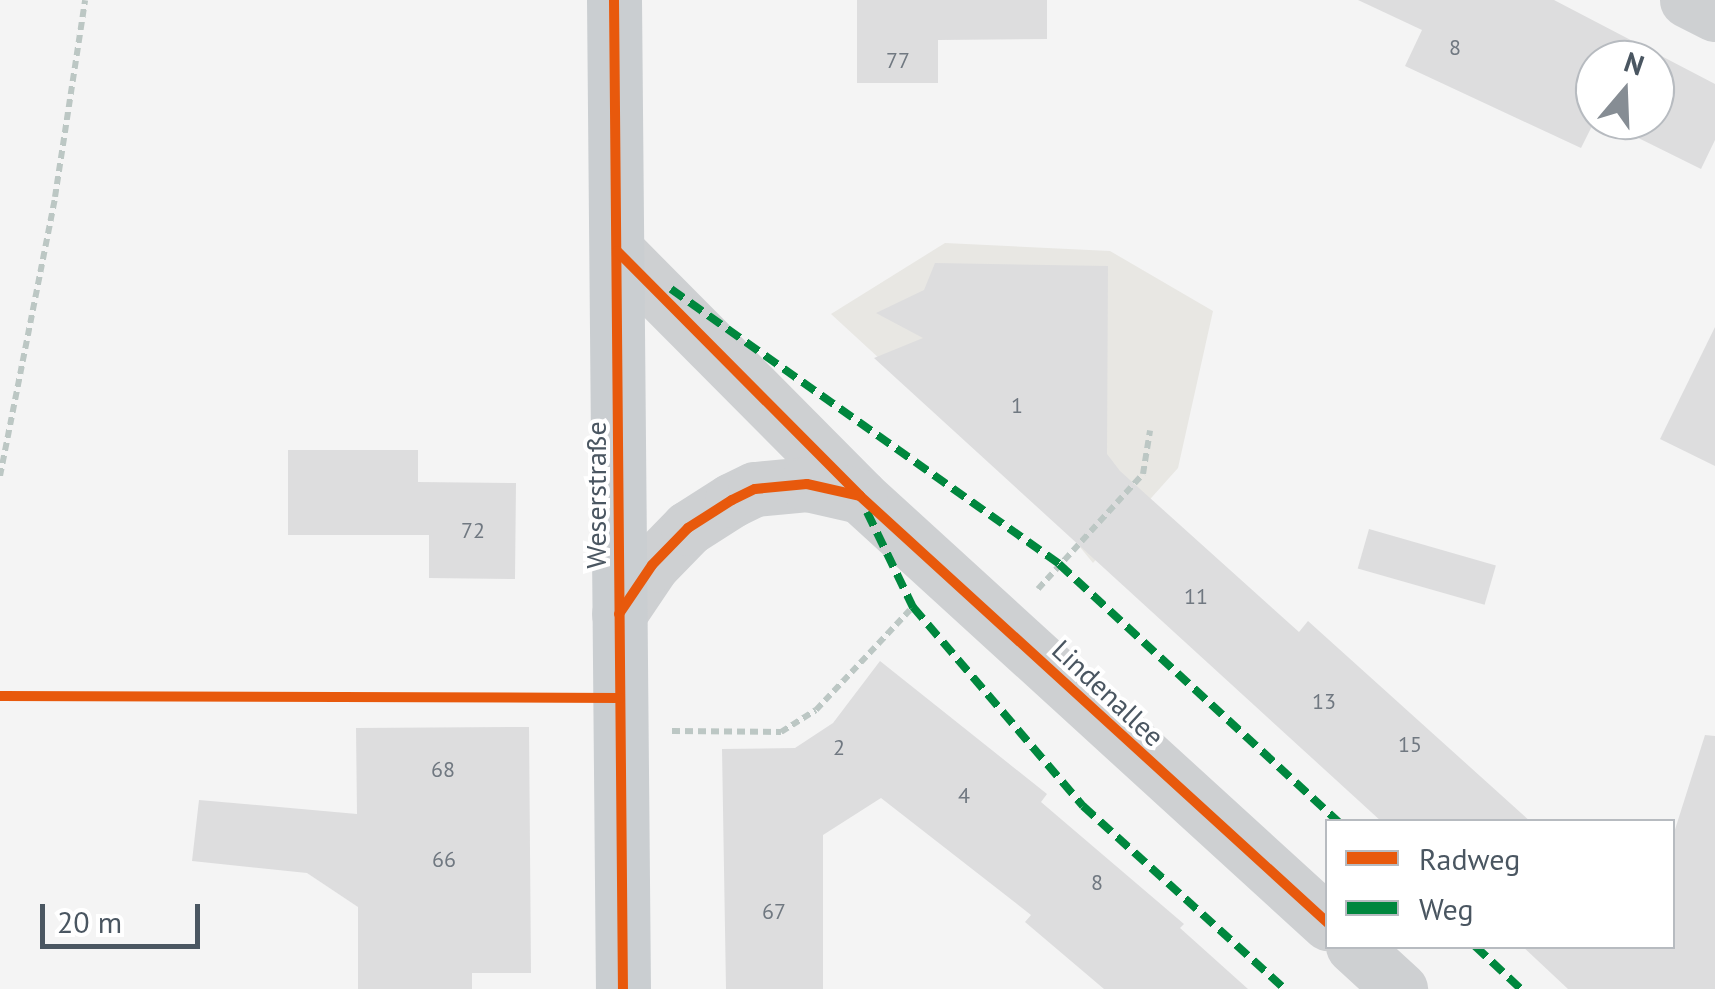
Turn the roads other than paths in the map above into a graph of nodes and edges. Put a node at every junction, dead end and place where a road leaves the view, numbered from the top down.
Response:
1 (614, 0) edge
2 (1687, 0) edge
3 (1715, 14) edge
4 (617, 251) junction
5 (860, 496) junction
6 (620, 614) junction
7 (1325, 920) edge
8 (1356, 949) edge
9 (623, 989) edge
10 (1400, 989) edge

1 - 4 main road, Weserstraße
2 - 3 street
4 - 5 street, Lindenallee
4 - 6 main road, Weserstraße
5 - 6 street, Lindenallee
5 - 7 street, Lindenallee
6 - 9 main road, Weserstraße
8 - 10 street

